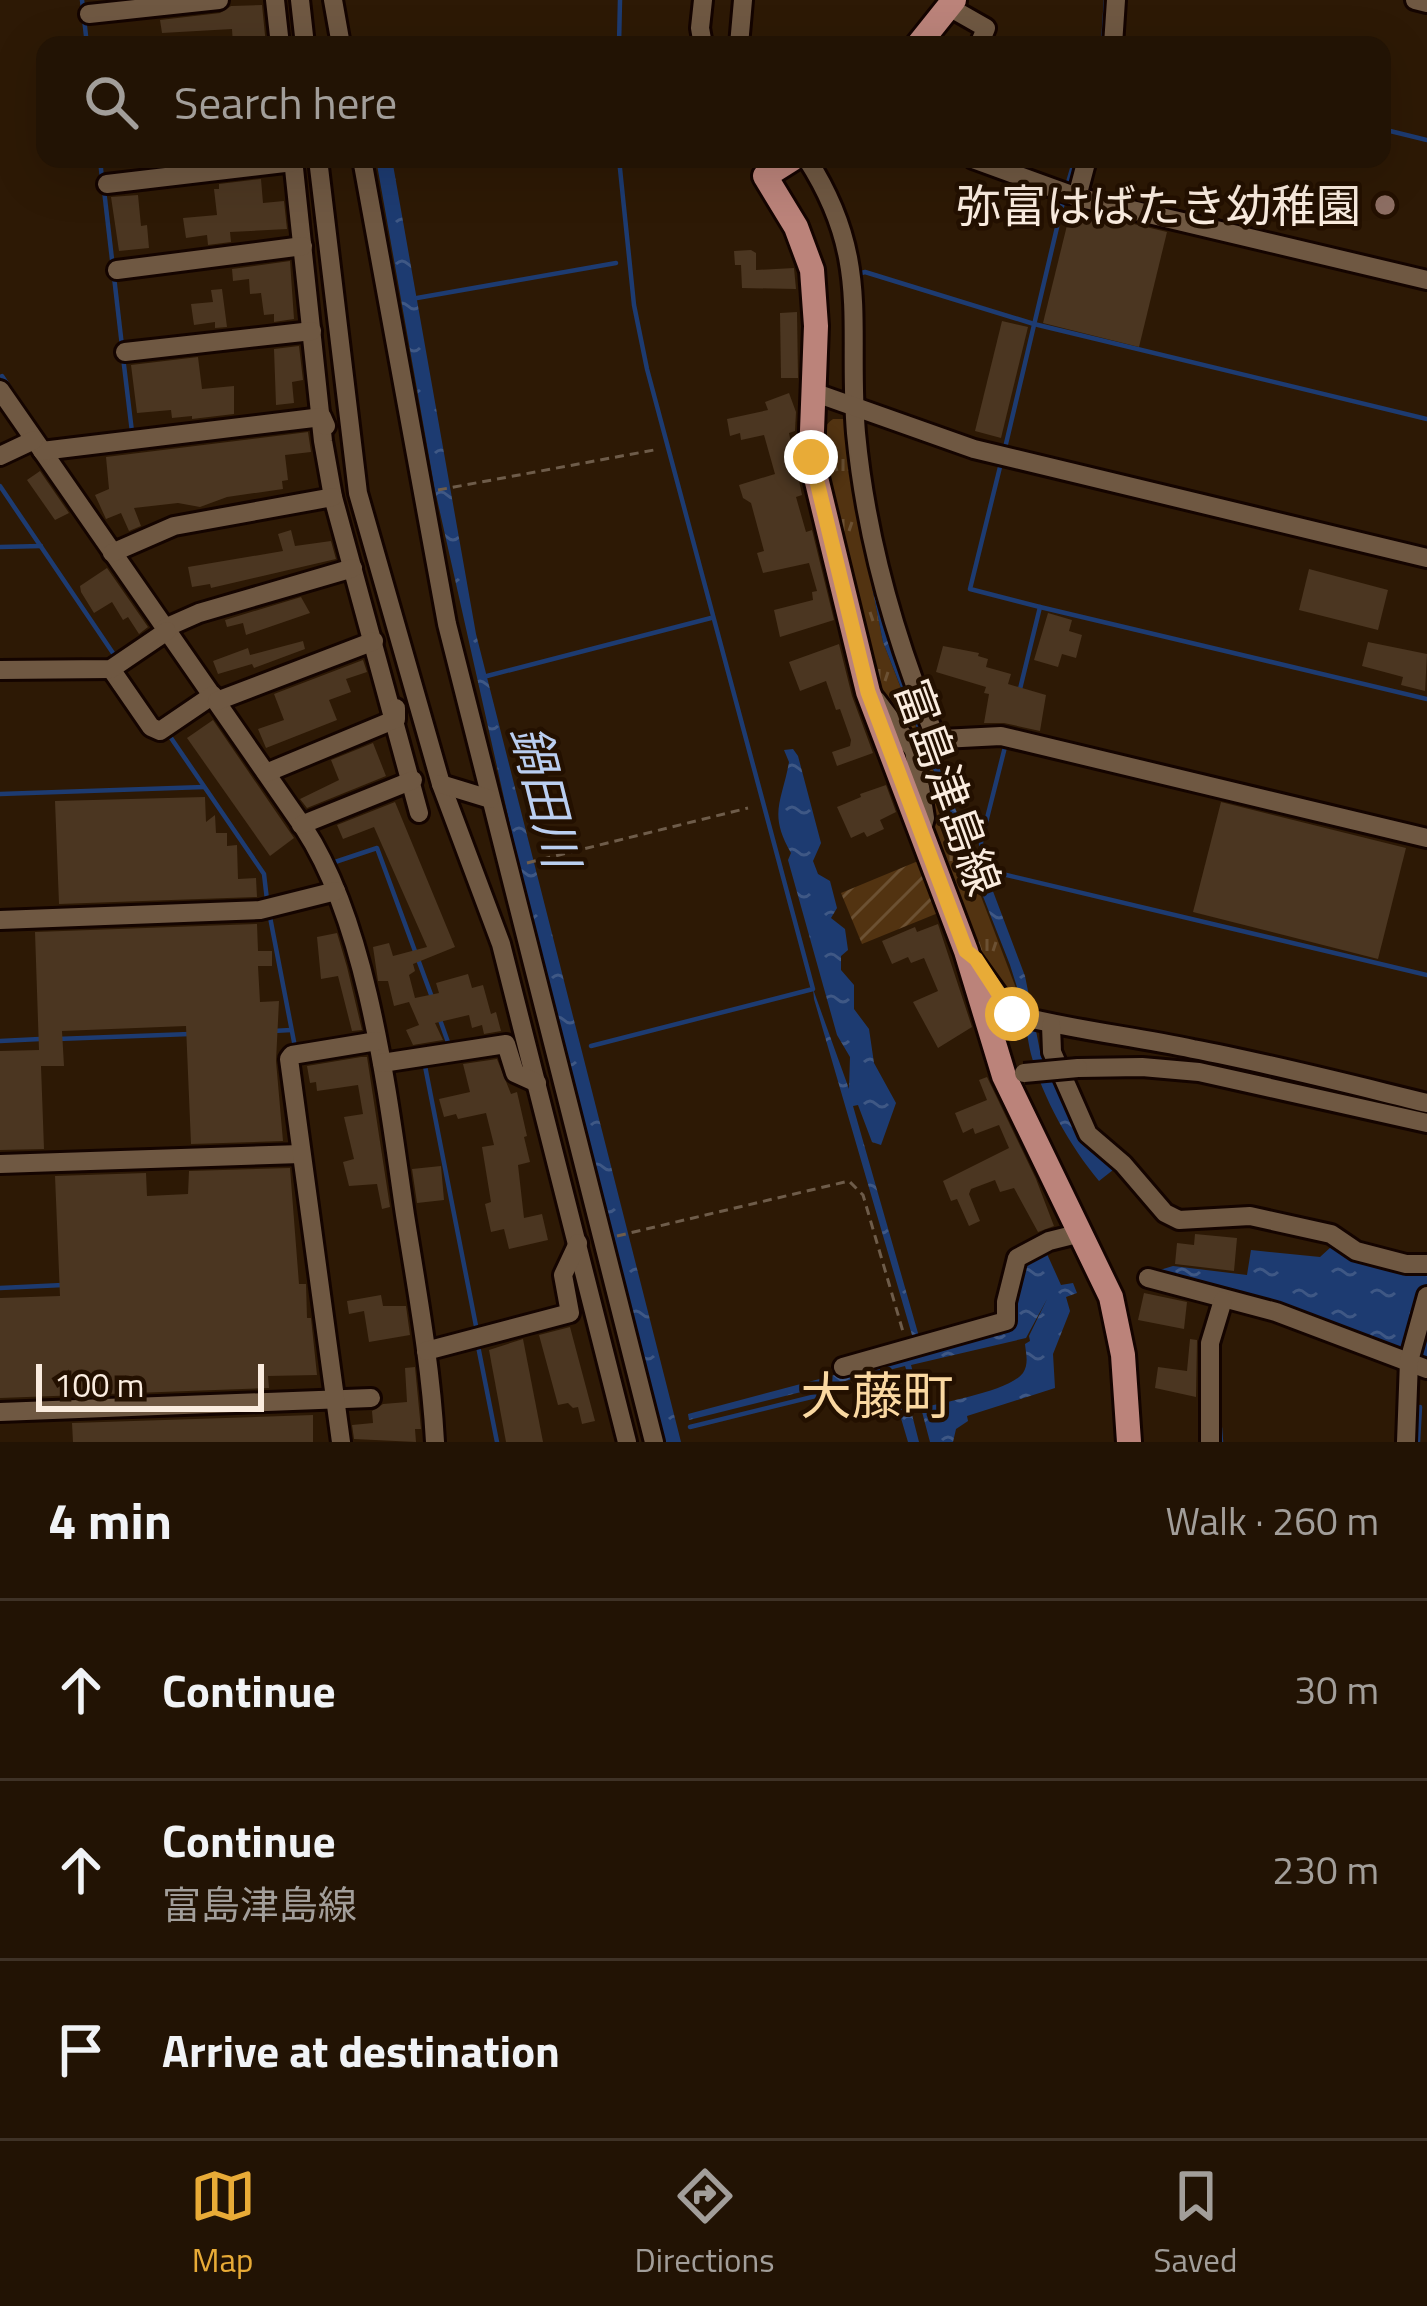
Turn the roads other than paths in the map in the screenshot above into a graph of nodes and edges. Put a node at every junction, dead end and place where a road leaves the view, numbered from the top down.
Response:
1 (218, 0) edge
2 (275, 0) edge
3 (299, 0) edge
4 (333, 0) edge
5 (704, 0) edge
6 (743, 0) edge
7 (1116, 0) edge
8 (1415, 0) edge
9 (951, 3) edge
10 (1427, 3) edge
11 (89, 14) dead end
12 (279, 36) edge
13 (304, 36) edge
14 (339, 36) edge
15 (701, 36) edge
16 (740, 36) edge
17 (925, 36) edge
18 (983, 36) edge
19 (1114, 36) edge
20 (236, 168) edge
21 (294, 168) edge
22 (319, 168) edge
23 (364, 168) edge
24 (781, 168) edge
25 (785, 168) edge
26 (998, 168) edge
27 (1085, 168) edge
28 (107, 184) dead end
29 (1077, 196) junction
30 (302, 246) junction
31 (117, 269) dead end
32 (1427, 280) edge
33 (312, 331) junction
34 (125, 352) dead end
35 (0, 389) edge
36 (813, 392) junction
37 (850, 405) junction
38 (322, 417) junction
39 (38, 445) junction
40 (0, 456) edge
41 (358, 493) junction
42 (333, 497) junction
43 (112, 553) junction
44 (1427, 558) edge
45 (353, 568) junction
46 (166, 629) junction
47 (398, 633) junction
48 (374, 641) junction
49 (111, 669) junction
50 (0, 670) edge
51 (868, 692) junction
52 (215, 698) junction
53 (396, 719) junction
54 (926, 745) junction
55 (266, 773) junction
56 (413, 780) junction
57 (441, 784) junction
58 (490, 799) junction
59 (419, 813) dead end
60 (301, 825) junction
61 (921, 834) junction
62 (1427, 838) edge
63 (337, 891) junction
64 (0, 920) edge
65 (966, 951) junction
66 (1036, 1020) junction
67 (377, 1041) junction
68 (382, 1063) junction
69 (1014, 1075) junction
70 (537, 1083) junction
71 (1427, 1103) edge
72 (1427, 1123) edge
73 (301, 1154) junction
74 (0, 1165) edge
75 (1081, 1233) junction
76 (578, 1243) junction
77 (1427, 1264) edge
78 (1148, 1278) dead end
79 (1427, 1296) edge
80 (1222, 1300) junction
81 (426, 1352) junction
82 (1418, 1365) edge
83 (843, 1367) dead end
84 (370, 1399) dead end
85 (335, 1401) junction
86 (0, 1412) edge
87 (341, 1442) edge
88 (435, 1442) edge
89 (626, 1442) edge
90 (654, 1442) edge
91 (1129, 1442) edge
92 (1210, 1442) edge
93 (1406, 1442) edge

1 - 11 street
2 - 12 street
3 - 13 street
4 - 14 street
5 - 15 street
6 - 16 street
7 - 19 street
8 - 10 street
9 - 17 main road
9 - 18 street
20 - 28 street
21 - 30 street
22 - 41 street
23 - 58 street
24 - 36 main road, 富島津島線
25 - 37 street
26 - 29 street
27 - 29 street
29 - 32 street
30 - 31 street
30 - 33 street
33 - 34 street
33 - 38 street
35 - 39 street
36 - 37 street
36 - 51 main road, 富島津島線
37 - 44 street
37 - 54 street
38 - 39 street
38 - 41 street
38 - 42 street
39 - 40 street
39 - 43 street
41 - 47 street
42 - 43 street
42 - 45 street
43 - 46 street
45 - 46 street
45 - 48 street
46 - 49 street
46 - 52 street
47 - 53 street
47 - 57 street
48 - 52 street
48 - 53 street
49 - 50 street
49 - 52 street
51 - 54 street
51 - 61 main road, 富島津島線
52 - 55 street
53 - 55 street
53 - 56 street
54 - 61 street
54 - 62 street
55 - 60 street
56 - 59 street
56 - 60 street
57 - 58 street
57 - 70 street
58 - 90 street
60 - 63 street
61 - 65 main road, 富島津島線
63 - 64 street
63 - 67 street
65 - 66 street
65 - 69 main road, 富島津島線
66 - 71 street
66 - 77 street
67 - 68 street
67 - 73 street
68 - 70 street
68 - 81 street
69 - 72 street, bridge
69 - 75 main road, 富島津島線
70 - 76 street
73 - 74 street
73 - 85 street
75 - 83 street
75 - 91 main road, 富島津島線
76 - 81 street
76 - 89 street
78 - 80 street
79 - 82 street
80 - 82 street
80 - 92 street
81 - 88 street
82 - 93 street
84 - 85 street
85 - 86 street
85 - 87 street

